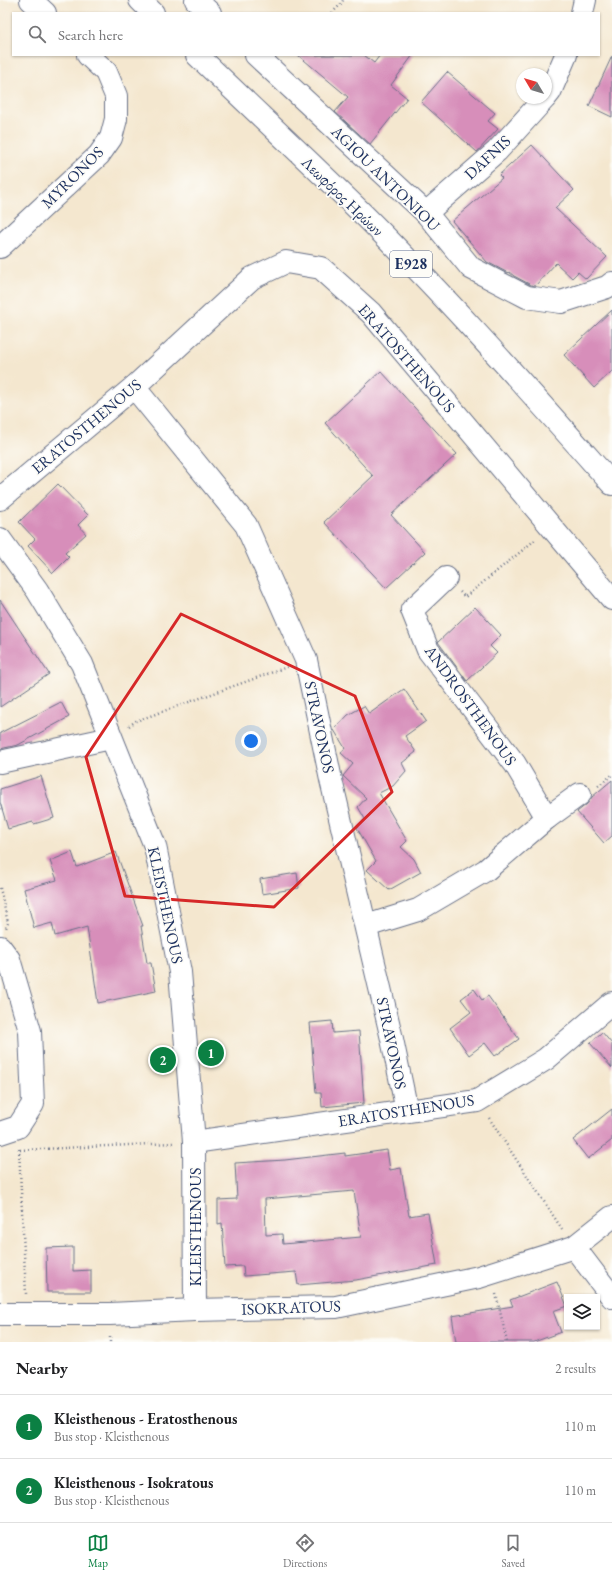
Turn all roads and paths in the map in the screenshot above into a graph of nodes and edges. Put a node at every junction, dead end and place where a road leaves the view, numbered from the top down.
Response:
1 (31, 0) edge
2 (140, 0) edge
3 (196, 0) edge
4 (343, 0) edge
5 (585, 0) edge
6 (43, 12) edge
7 (152, 12) edge
8 (209, 12) edge
9 (333, 12) edge
10 (582, 12) edge
11 (89, 56) edge
12 (198, 56) edge
13 (257, 56) edge
14 (566, 56) edge
15 (552, 87) edge
16 (539, 104) edge
17 (426, 213) junction
18 (0, 247) edge
19 (612, 283) edge
20 (134, 387) junction
21 (612, 484) edge
22 (0, 499) edge
23 (551, 527) junction
24 (0, 538) edge
25 (446, 578) joint
26 (612, 599) edge
27 (306, 660) junction
28 (111, 738) junction
29 (0, 762) edge
30 (580, 794) dead end
31 (547, 818) junction
32 (0, 888) edge
33 (366, 926) junction
34 (2, 940) edge
35 (612, 1003) edge
36 (477, 1100) junction
37 (407, 1111) junction
38 (10, 1137) edge
39 (194, 1142) junction
40 (19, 1150) junction
41 (612, 1217) edge
42 (574, 1248) junction
43 (491, 1273) junction
44 (612, 1297) edge
45 (195, 1310) junction
46 (0, 1314) edge
47 (26, 1314) junction
48 (507, 1342) edge

1 - 6 street
2 - 7 street
3 - 8 street
4 - 9 path
5 - 10 street
11 - 18 street, MYRONOS
12 - 21 street, Λεωφόρος Ηρώων / E928
13 - 17 street, AGIOU ANTONIOU
14 - 15 street, DAFNIS
16 - 17 street, DAFNIS
17 - 19 street, AGIOU ANTONIOU
20 - 22 street, ERATOSTHENOUS
20 - 23 street, ERATOSTHENOUS
20 - 27 street, STRAVONOS
23 - 25 path
23 - 26 street, ERATOSTHENOUS
24 - 28 street, KLEISTHENOUS
25 - 31 street, ANDROSTHENOUS
27 - 28 path
27 - 33 street, STRAVONOS
28 - 29 street
28 - 39 street, KLEISTHENOUS
30 - 31 street
31 - 33 street
32 - 34 path
33 - 37 street, STRAVONOS
34 - 38 street
35 - 36 street, ERATOSTHENOUS
36 - 37 street, ERATOSTHENOUS
36 - 42 path
37 - 39 street, ERATOSTHENOUS
38 - 40 path
38 - 40 path
39 - 40 path
39 - 45 street, KLEISTHENOUS
40 - 47 path
41 - 42 street, ISOKRATOUS
42 - 43 street, ISOKRATOUS
42 - 44 street
43 - 45 street, ISOKRATOUS
43 - 48 path
45 - 47 street, ISOKRATOUS
46 - 47 street, ISOKRATOUS

